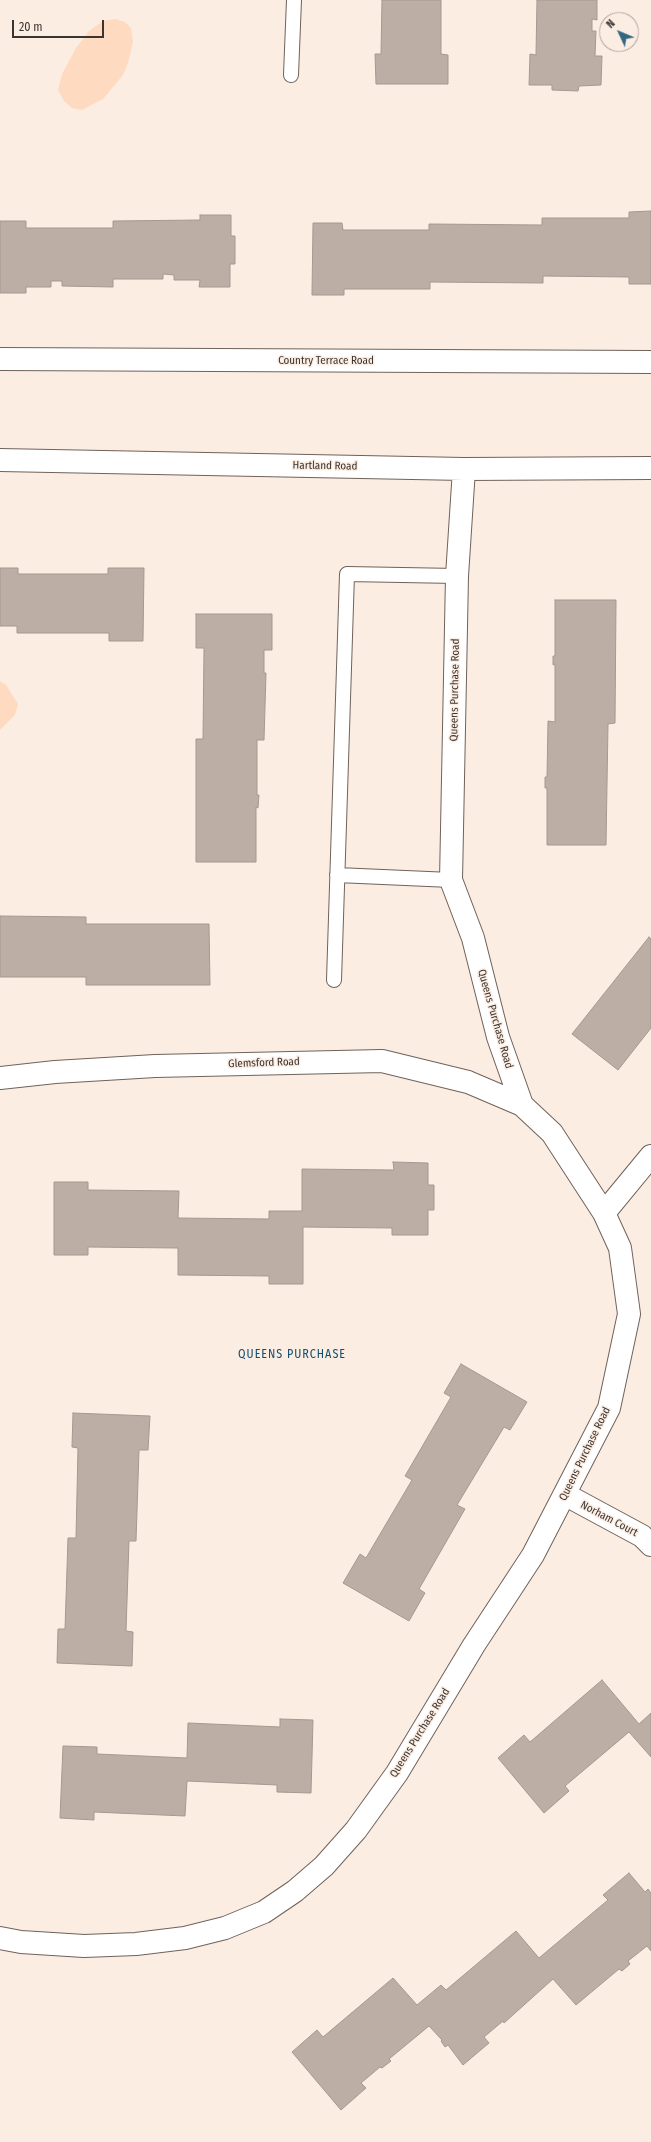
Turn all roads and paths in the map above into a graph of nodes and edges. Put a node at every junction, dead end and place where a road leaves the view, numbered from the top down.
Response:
1 (294, 0) edge
2 (291, 75) dead end
3 (0, 359) edge
4 (651, 362) edge
5 (0, 460) edge
6 (651, 468) edge
7 (464, 469) junction
8 (457, 576) junction
9 (337, 875) junction
10 (451, 880) junction
11 (334, 980) dead end
12 (0, 1078) edge
13 (522, 1105) junction
14 (651, 1156) edge
15 (604, 1213) junction
16 (566, 1495) junction
17 (651, 1545) edge
18 (0, 1938) edge

1 - 2 lane
3 - 4 street, Country Terrace Road
5 - 7 street, Hartland Road
6 - 7 street, Hartland Road
7 - 8 street, Queens Purchase Road
8 - 9 lane
8 - 10 street, Queens Purchase Road
9 - 10 lane
9 - 11 lane
10 - 13 street, Queens Purchase Road
12 - 13 street, Glemsford Road
13 - 15 street, Queens Purchase Road
14 - 15 street
15 - 16 street, Queens Purchase Road
16 - 17 street, Norham Court
16 - 18 street, Queens Purchase Road

